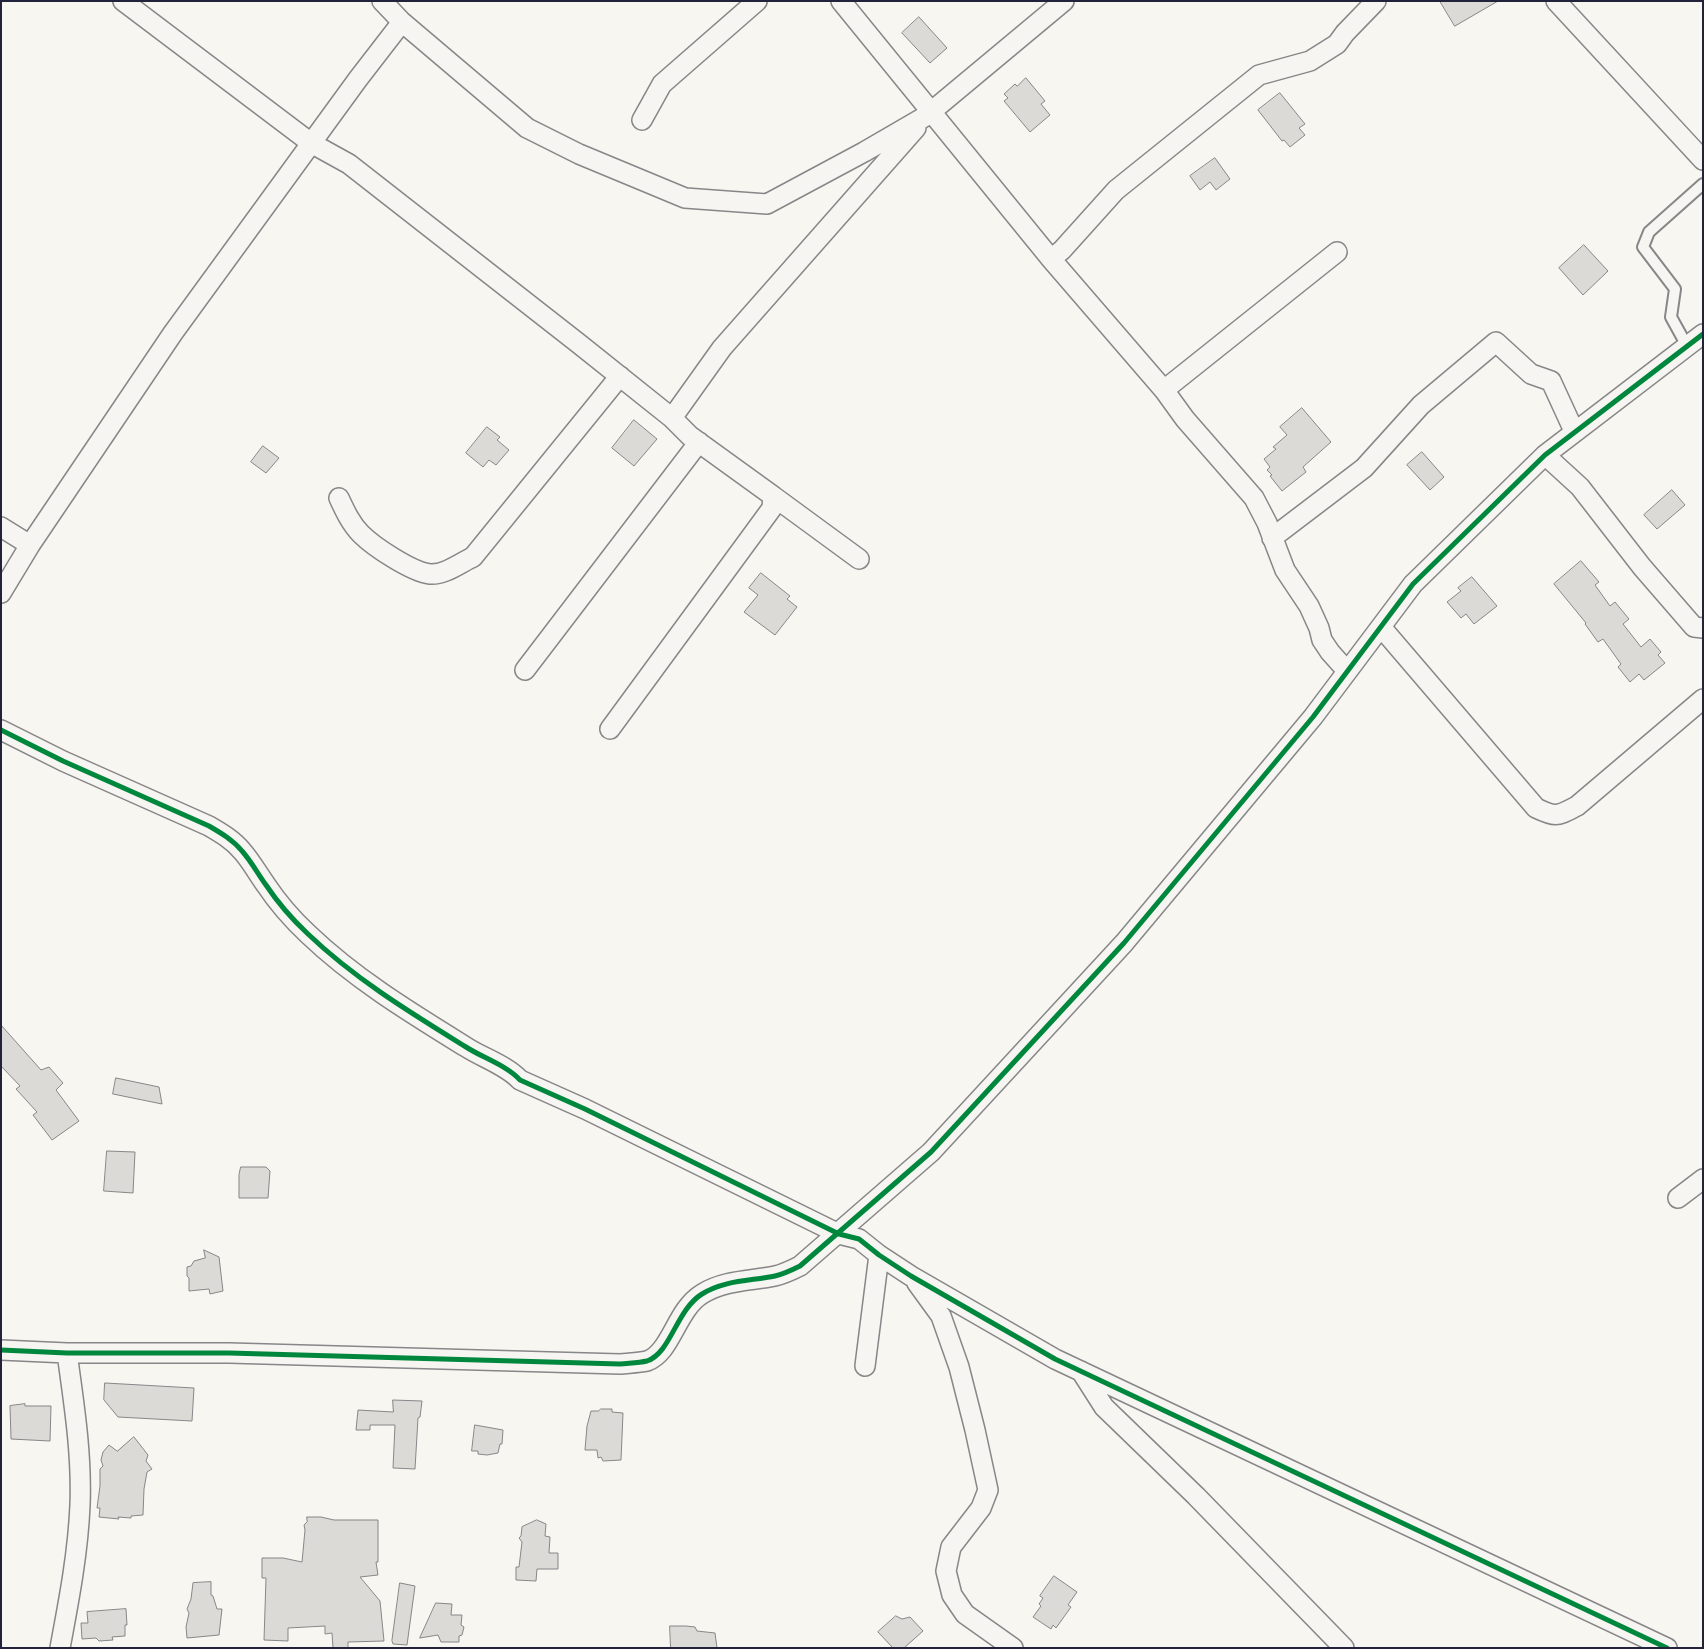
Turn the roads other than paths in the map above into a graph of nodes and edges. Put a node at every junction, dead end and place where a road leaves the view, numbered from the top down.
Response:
1 (123, 1) edge
2 (382, 1) edge
3 (757, 1) edge
4 (841, 1) edge
5 (1064, 1) edge
6 (1376, 1) edge
7 (1556, 1) edge
8 (402, 22) junction
9 (929, 114) junction
10 (642, 120) dead end
11 (311, 143) junction
12 (1703, 160) edge
13 (1703, 184) edge
14 (1336, 252) dead end
15 (1051, 258) junction
16 (1703, 334) edge
17 (1687, 346) junction
18 (620, 376) junction
19 (1164, 390) junction
20 (672, 418) junction
21 (1574, 431) junction
22 (699, 442) junction
23 (1545, 455) junction
24 (774, 496) junction
25 (339, 498) dead end
26 (1, 527) edge
27 (1272, 538) junction
28 (30, 545) junction
29 (859, 559) dead end
30 (1, 593) edge
31 (1381, 627) junction
32 (1700, 631) edge
33 (525, 670) dead end
34 (1347, 671) junction
35 (1703, 699) edge
36 (610, 729) dead end
37 (1, 730) edge
38 (1703, 1179) edge
39 (1678, 1198) dead end
40 (839, 1234) junction
41 (879, 1255) junction
42 (911, 1276) junction
43 (1, 1350) edge
44 (67, 1353) junction
45 (865, 1366) dead end
46 (1081, 1371) junction
47 (60, 1648) edge
48 (1013, 1648) edge
49 (1344, 1648) edge
50 (1667, 1648) edge

1 - 11 street
2 - 8 street
3 - 10 street
4 - 9 street
5 - 9 street
6 - 15 street
7 - 12 street
8 - 9 street
8 - 11 street
9 - 15 street
9 - 20 street
11 - 18 street
11 - 28 street
13 - 17 lane
14 - 19 street
15 - 19 street
16 - 17 street
17 - 21 street
18 - 20 street
18 - 25 street
19 - 27 street
20 - 22 street
21 - 23 street
21 - 27 street
22 - 24 street
22 - 33 street
23 - 31 street
23 - 32 street
24 - 29 street
24 - 36 street
26 - 28 street
27 - 34 street
28 - 30 street
31 - 34 street
31 - 35 street
34 - 40 street
37 - 40 street
38 - 39 street
40 - 41 street
40 - 44 street
41 - 42 street
41 - 45 street
42 - 46 street
42 - 48 street
43 - 44 street
44 - 47 street
46 - 49 street
46 - 50 street

